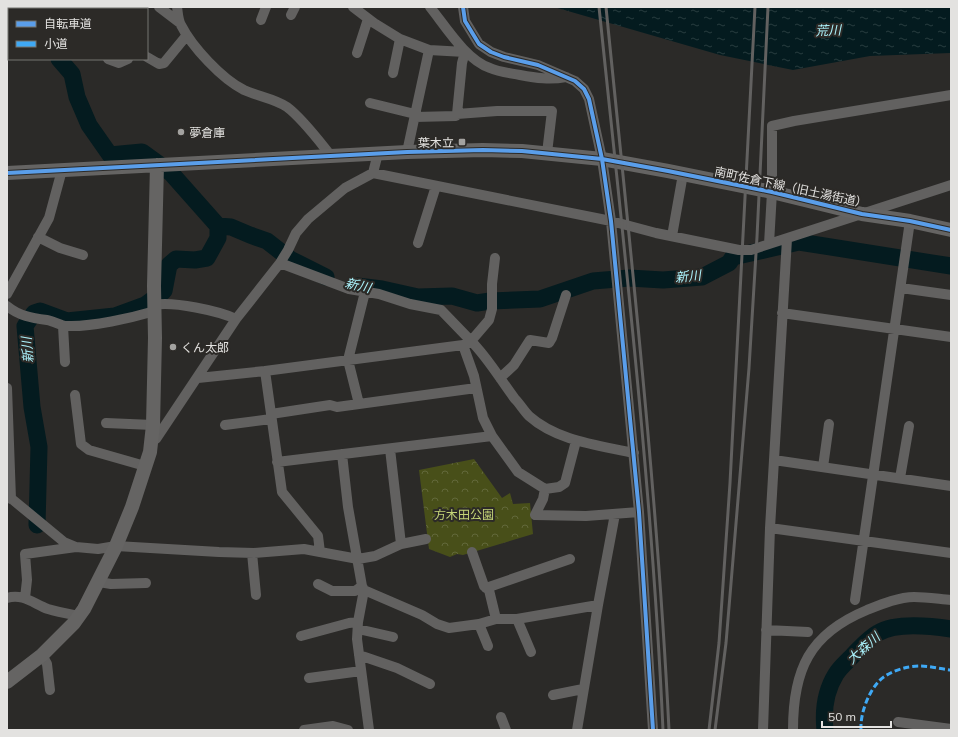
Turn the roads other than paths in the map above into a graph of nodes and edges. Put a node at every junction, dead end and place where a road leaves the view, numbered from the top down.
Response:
1 (159, 7) edge
2 (177, 7) edge
3 (266, 7) edge
4 (353, 7) edge
5 (430, 7) edge
6 (463, 7) edge
7 (368, 19) junction
8 (261, 20) dead end
9 (180, 24) junction
10 (187, 34) junction
11 (400, 40) junction
12 (429, 50) junction
13 (465, 52) junction
14 (356, 53) dead end
15 (148, 58) edge
16 (111, 60) edge
17 (126, 60) edge
18 (393, 73) dead end
19 (566, 77) junction
20 (951, 95) edge
21 (370, 103) dead end
22 (457, 114) junction
23 (415, 115) junction
24 (407, 152) junction
25 (378, 153) junction
26 (547, 153) junction
27 (332, 157) junction
28 (602, 159) junction
29 (153, 169) junction
30 (62, 170) junction
31 (7, 173) edge
32 (373, 173) junction
33 (682, 174) junction
34 (951, 185) edge
35 (436, 186) junction
36 (772, 192) junction
37 (862, 214) junction
38 (612, 221) junction
39 (910, 221) junction
40 (951, 230) edge
41 (672, 236) junction
42 (38, 237) junction
43 (787, 239) junction
44 (418, 244) dead end
45 (769, 244) junction
46 (84, 255) dead end
47 (495, 258) dead end
48 (281, 261) junction
49 (901, 288) junction
50 (365, 292) junction
51 (7, 294) edge
52 (566, 294) dead end
53 (951, 294) edge
54 (7, 306) edge
55 (154, 307) junction
56 (782, 313) junction
57 (236, 319) junction
58 (63, 326) junction
59 (895, 329) junction
60 (951, 337) edge
61 (467, 343) junction
62 (348, 360) junction
63 (65, 362) dead end
64 (265, 371) junction
65 (198, 378) junction
66 (500, 378) junction
67 (7, 388) edge
68 (476, 388) junction
69 (75, 395) dead end
70 (358, 404) junction
71 (271, 417) junction
72 (106, 423) dead end
73 (829, 424) dead end
74 (153, 425) junction
75 (225, 425) dead end
76 (909, 426) dead end
77 (492, 436) junction
78 (152, 440) junction
79 (576, 441) junction
80 (390, 449) junction
81 (634, 453) junction
82 (342, 454) junction
83 (774, 460) junction
84 (277, 462) junction
85 (145, 466) junction
86 (823, 467) junction
87 (873, 474) junction
88 (900, 478) junction
89 (951, 486) edge
90 (545, 489) junction
91 (9, 497) edge
92 (639, 512) junction
93 (615, 514) junction
94 (770, 528) junction
95 (426, 539) dead end
96 (865, 540) junction
97 (401, 544) junction
98 (116, 546) junction
99 (76, 547) junction
100 (320, 552) junction
101 (472, 552) dead end
102 (252, 553) junction
103 (951, 553) edge
104 (358, 559) junction
105 (570, 559) dead end
106 (99, 582) junction
107 (146, 584) dead end
108 (318, 584) dead end
109 (363, 588) junction
110 (486, 588) junction
111 (256, 595) dead end
112 (7, 598) edge
113 (25, 598) junction
114 (855, 600) dead end
115 (951, 600) edge
116 (598, 605) junction
117 (79, 616) junction
118 (496, 619) junction
119 (517, 619) junction
120 (479, 624) junction
121 (358, 626) junction
122 (766, 630) junction
123 (808, 632) dead end
124 (301, 636) dead end
125 (394, 637) dead end
126 (488, 646) dead end
127 (531, 652) dead end
128 (42, 655) junction
129 (359, 655) junction
130 (361, 671) junction
131 (309, 678) dead end
132 (7, 682) edge
133 (430, 684) dead end
134 (584, 689) junction
135 (50, 690) dead end
136 (553, 695) dead end
137 (501, 717) dead end
138 (898, 722) dead end
139 (951, 729) edge
140 (304, 730) edge
141 (348, 730) edge
142 (369, 730) edge
143 (506, 730) edge
144 (577, 730) edge
145 (653, 730) edge
146 (763, 730) edge
147 (794, 730) edge

1 - 9 street
2 - 9 street
3 - 8 street
4 - 7 street
5 - 13 street
6 - 19 street
7 - 11 street
7 - 14 street
9 - 10 street
10 - 15 street
10 - 27 street
11 - 12 street
11 - 18 street
12 - 13 street
12 - 23 street
13 - 19 street
13 - 22 street
16 - 17 street
19 - 28 street
20 - 36 street
21 - 23 street
22 - 23 street
22 - 26 street
23 - 24 street
24 - 25 street, 南町佐倉下線（旧土湯街道）
24 - 26 street, 南町佐倉下線（旧土湯街道）
25 - 27 street, 南町佐倉下線（旧土湯街道）
25 - 32 street
26 - 28 street, 南町佐倉下線（旧土湯街道）
27 - 29 street, 南町佐倉下線（旧土湯街道）
28 - 33 street, 南町佐倉下線（旧土湯街道）
28 - 38 street
29 - 30 street, 南町佐倉下線（旧土湯街道）
29 - 55 street
30 - 31 street, 南町佐倉下線（旧土湯街道）
30 - 42 street
32 - 35 street
32 - 48 street
33 - 36 street, 南町佐倉下線（旧土湯街道）
33 - 41 street
34 - 37 street
35 - 38 street
35 - 44 street
36 - 37 street, 南町佐倉下線（旧土湯街道）
36 - 45 street
37 - 39 street, 南町佐倉下線（旧土湯街道）
37 - 43 street
38 - 41 street
38 - 81 street
39 - 40 street, 南町佐倉下線（旧土湯街道）
39 - 49 street
41 - 45 street
42 - 46 street
42 - 51 street
43 - 45 street
43 - 56 street
47 - 61 street
48 - 50 street
48 - 57 street
49 - 53 street
49 - 59 street
50 - 61 street
50 - 62 street
52 - 66 street
54 - 58 street
55 - 57 street
55 - 58 street
55 - 74 street
56 - 59 street
56 - 83 street
57 - 65 street
58 - 63 street
59 - 60 street
59 - 87 street
61 - 62 street
61 - 66 street
61 - 68 street
62 - 64 street
62 - 70 street
64 - 65 street
64 - 71 street
65 - 78 street
66 - 79 street
67 - 91 street
68 - 70 street
68 - 77 street
69 - 85 street
70 - 71 street
71 - 75 street
71 - 84 street
72 - 74 street
73 - 86 street
74 - 78 street
76 - 88 street
77 - 80 street
77 - 90 street
78 - 85 street
79 - 81 street
79 - 90 street
80 - 82 street
80 - 97 street
81 - 92 street
82 - 84 street
82 - 104 street
83 - 86 street
83 - 94 street
84 - 100 street
85 - 98 street
86 - 87 street
87 - 88 street
87 - 96 street
88 - 89 street
90 - 93 street
91 - 99 street
92 - 93 street
92 - 145 street
93 - 116 street
94 - 96 street
94 - 122 street
95 - 97 street
96 - 103 street
96 - 114 street
97 - 104 street
98 - 99 street
98 - 102 street
98 - 106 street
99 - 113 street
100 - 102 street
100 - 104 street
101 - 110 street
102 - 111 street
104 - 109 street
105 - 110 street
106 - 107 street
106 - 117 street
108 - 109 street
109 - 120 street
109 - 121 street
110 - 118 street
112 - 113 street
113 - 117 street
115 - 147 street
116 - 119 street
116 - 134 street
117 - 128 street
118 - 119 street
118 - 120 street
119 - 127 street
120 - 126 street
121 - 124 street
121 - 125 street
121 - 129 street
122 - 123 street
122 - 146 street
128 - 132 street
128 - 135 street
129 - 130 street
129 - 133 street
130 - 131 street
130 - 142 street
134 - 136 street
134 - 144 street
137 - 143 street
138 - 139 street
140 - 141 street

